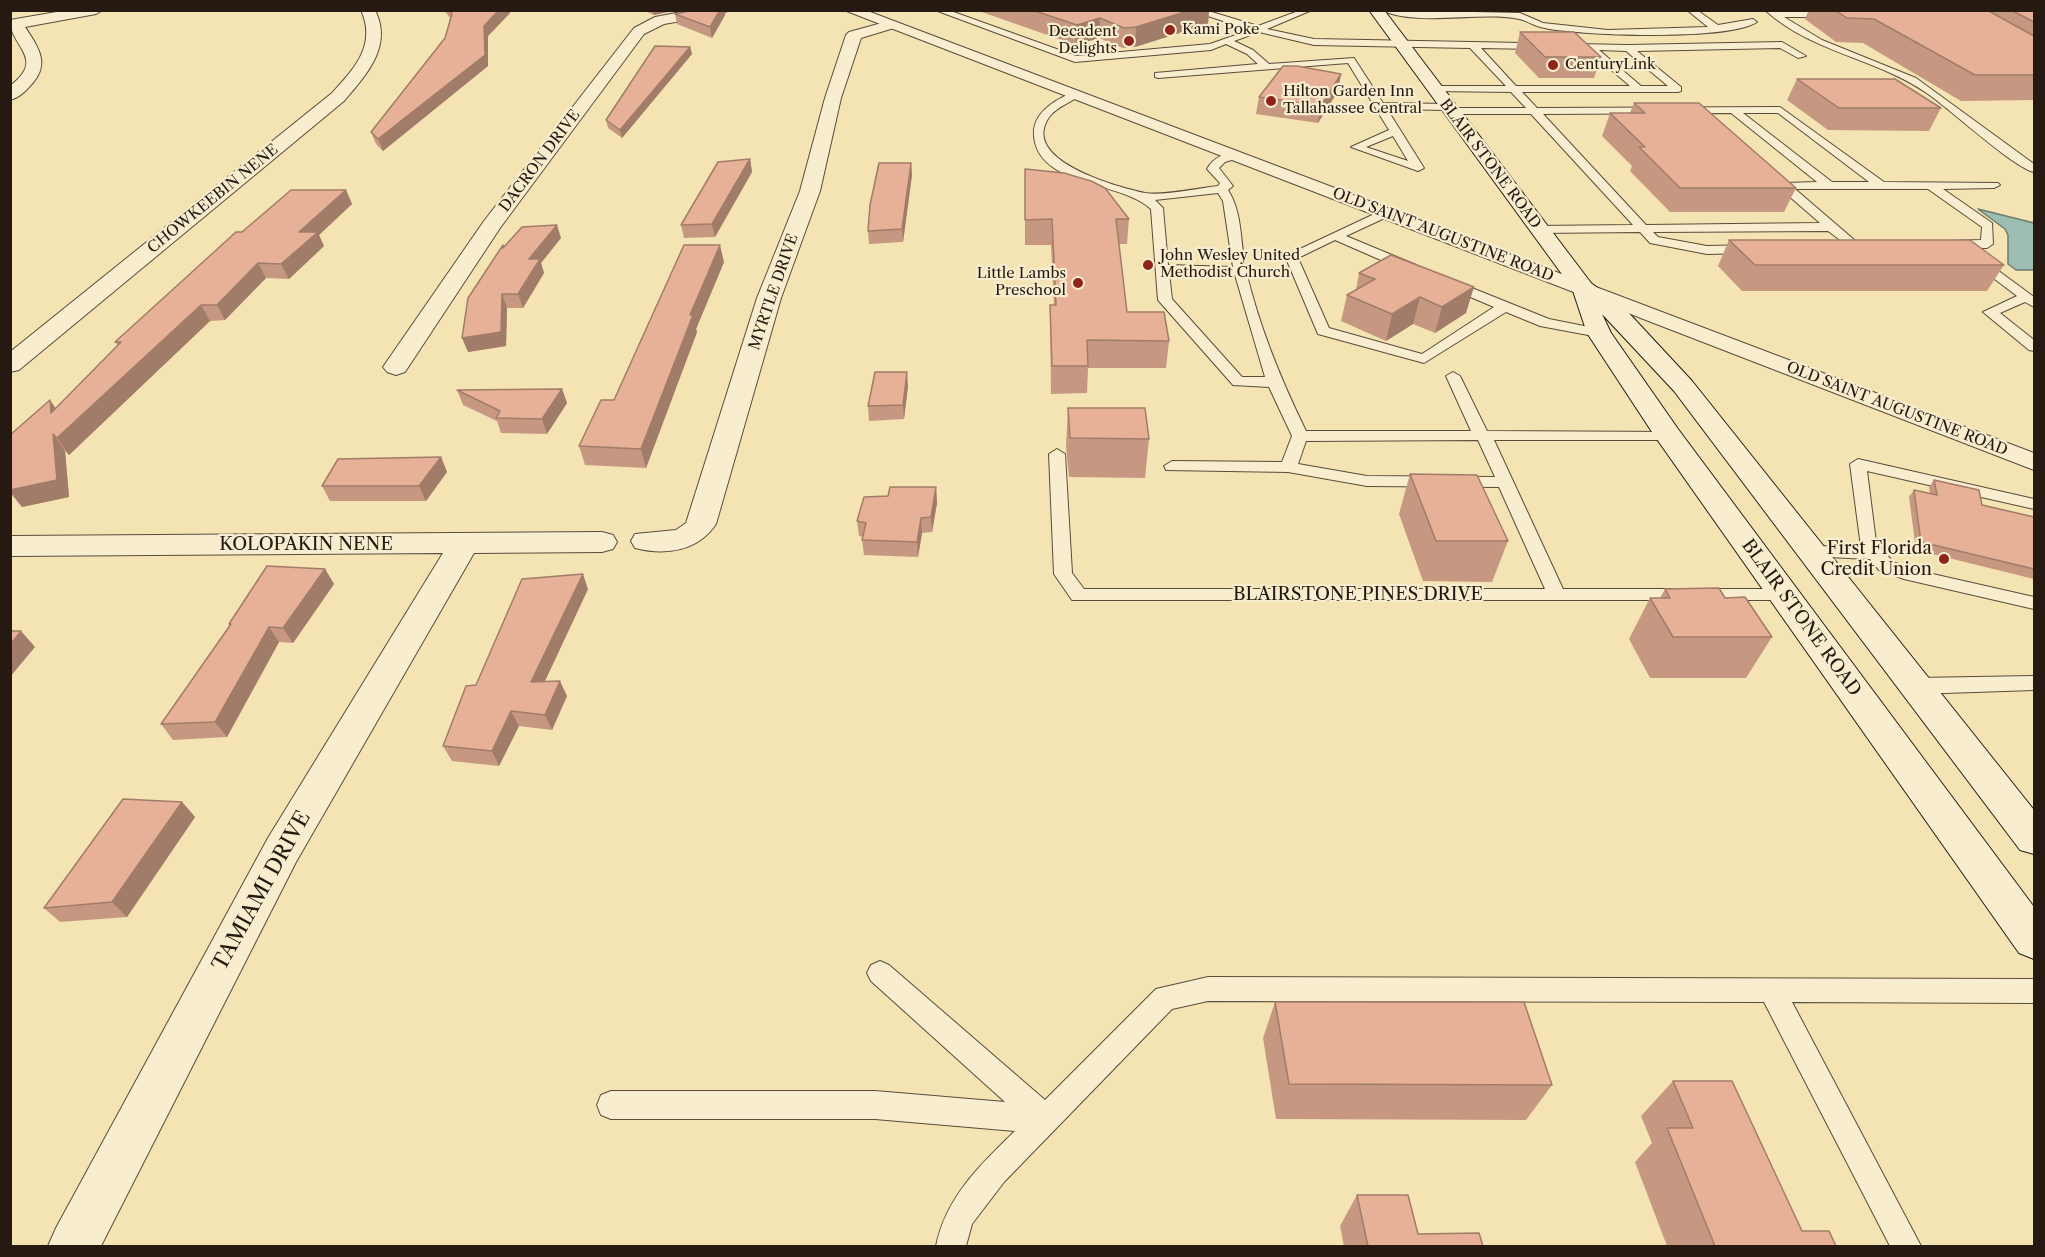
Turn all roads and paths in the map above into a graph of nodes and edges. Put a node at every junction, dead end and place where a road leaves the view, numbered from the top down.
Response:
1 (96, 10) edge
2 (368, 10) edge
3 (722, 10) edge
4 (850, 10) edge
5 (939, 10) edge
6 (1194, 10) edge
7 (1691, 10) edge
8 (1828, 10) edge
9 (1308, 11) edge
10 (1772, 12) edge
11 (1460, 13) edge
12 (1523, 13) edge
13 (1382, 14) edge
14 (1743, 16) dead end
15 (1314, 23) dead end
16 (14, 25) edge
17 (890, 25) junction
18 (1716, 28) junction
19 (1259, 30) junction
20 (1226, 41) junction
21 (1401, 44) junction
22 (1472, 44) junction
23 (1590, 47) junction
24 (1628, 48) junction
25 (1640, 58) junction
26 (1267, 67) junction
27 (1306, 74) edge
28 (1158, 75) dead end
29 (1435, 89) junction
30 (1513, 89) junction
31 (1639, 89) junction
32 (10, 95) edge
33 (1075, 96) junction
34 (1379, 106) junction
35 (1449, 109) junction
36 (1694, 110) junction
37 (1733, 110) junction
38 (1532, 111) junction
39 (1712, 125) edge
40 (1395, 131) junction
41 (1234, 156) junction
42 (2034, 170) edge
43 (1766, 171) edge
44 (1994, 185) dead end
45 (1784, 186) junction
46 (1829, 186) junction
47 (1882, 186) junction
48 (1932, 186) junction
49 (1221, 189) junction
50 (1146, 197) junction
51 (1384, 213) junction
52 (1832, 227) junction
53 (1643, 228) junction
54 (1539, 229) junction
55 (1336, 236) junction
56 (1958, 244) junction
57 (1935, 245) edge
58 (1833, 248) edge
59 (1764, 249) edge
60 (1162, 269) junction
61 (1240, 271) junction
62 (1583, 288) junction
63 (2030, 300) edge
64 (1505, 306) junction
65 (1599, 333) junction
66 (2034, 347) edge
67 (10, 365) edge
68 (396, 367) dead end
69 (1453, 376) dead end
70 (1274, 382) junction
71 (1482, 435) junction
72 (1668, 435) junction
73 (1300, 436) junction
74 (1057, 454) dead end
75 (2034, 462) edge
76 (1172, 466) dead end
77 (1288, 467) junction
78 (1860, 478) junction
79 (1505, 482) junction
80 (2034, 504) edge
81 (2034, 516) edge
82 (646, 541) dead end
83 (602, 542) dead end
84 (464, 544) junction
85 (10, 546) edge
86 (1753, 552) junction
87 (1812, 552) junction
88 (1875, 553) junction
89 (1557, 595) junction
90 (1784, 595) junction
91 (1845, 595) junction
92 (2034, 603) edge
93 (1916, 686) junction
94 (2031, 688) edge
95 (2034, 838) edge
96 (2034, 940) edge
97 (880, 973) dead end
98 (1771, 989) junction
99 (2034, 991) edge
100 (611, 1105) dead end
101 (1045, 1119) junction
102 (74, 1246) edge
103 (951, 1246) edge
104 (1906, 1246) edge

1 - 16 street
2 - 67 street, CHOWKEEBIN NENE
3 - 68 street, DACRON DRIVE
4 - 17 street, OLD SAINT AUGUSTINE ROAD
5 - 20 lane
6 - 19 lane
7 - 18 lane
8 - 10 lane
9 - 15 lane
9 - 19 lane
10 - 42 lane
11 - 12 lane
11 - 13 lane
12 - 18 lane
13 - 21 street, BLAIR STONE ROAD
14 - 18 lane
16 - 32 street
17 - 33 street, OLD SAINT AUGUSTINE ROAD
17 - 82 street, MYRTLE DRIVE
19 - 20 lane
19 - 21 lane
20 - 26 lane
21 - 22 lane
21 - 29 street, BLAIR STONE ROAD
22 - 23 lane
22 - 30 lane
23 - 24 lane
23 - 31 lane
24 - 25 lane
24 - 25 lane
25 - 31 lane
26 - 27 lane
26 - 28 lane
26 - 34 lane
29 - 30 lane
29 - 35 street, BLAIR STONE ROAD
30 - 31 lane
30 - 38 lane
33 - 41 street, OLD SAINT AUGUSTINE ROAD
33 - 50 lane
34 - 35 lane
34 - 40 lane
35 - 38 lane
35 - 54 street, BLAIR STONE ROAD
36 - 37 lane
36 - 38 lane
36 - 39 lane
37 - 46 lane
37 - 47 lane
38 - 53 lane
40 - 40 lane
41 - 49 lane
41 - 51 street, OLD SAINT AUGUSTINE ROAD
43 - 45 lane
44 - 48 lane
45 - 46 lane
45 - 52 lane
46 - 47 lane
47 - 48 lane
48 - 56 lane
49 - 50 lane
49 - 61 lane
50 - 60 lane
51 - 55 lane
51 - 62 street, OLD SAINT AUGUSTINE ROAD
52 - 53 lane
52 - 58 lane
53 - 54 lane
53 - 59 lane
54 - 62 street, BLAIR STONE ROAD
55 - 64 lane
55 - 64 lane
56 - 57 lane
56 - 63 lane
60 - 61 lane
60 - 70 lane
61 - 70 lane
62 - 65 street, BLAIR STONE ROAD
62 - 75 street, OLD SAINT AUGUSTINE ROAD
62 - 87 street, BLAIR STONE ROAD
63 - 66 lane
64 - 65 lane
65 - 72 street, BLAIR STONE ROAD
69 - 71 lane
70 - 73 lane
71 - 72 lane
71 - 73 lane
71 - 79 lane
72 - 86 street, BLAIR STONE ROAD
73 - 77 lane
74 - 89 lane, BLAIRSTONE PINES DRIVE
76 - 77 lane
77 - 79 lane
78 - 80 lane
78 - 81 lane
78 - 88 lane
79 - 89 lane
83 - 84 street, KOLOPAKIN NENE
84 - 85 street, KOLOPAKIN NENE
84 - 102 street, TAMIAMI DRIVE
86 - 87 street
86 - 90 street, BLAIR STONE ROAD
87 - 88 lane
87 - 91 street, BLAIR STONE ROAD
88 - 92 lane
89 - 90 lane, BLAIRSTONE PINES DRIVE
90 - 91 street
90 - 96 street, BLAIR STONE ROAD
91 - 93 street, BLAIR STONE ROAD
93 - 94 lane
93 - 95 street, BLAIR STONE ROAD
97 - 101 lane
98 - 99 lane
98 - 101 lane
98 - 104 lane
100 - 101 lane
101 - 103 lane

